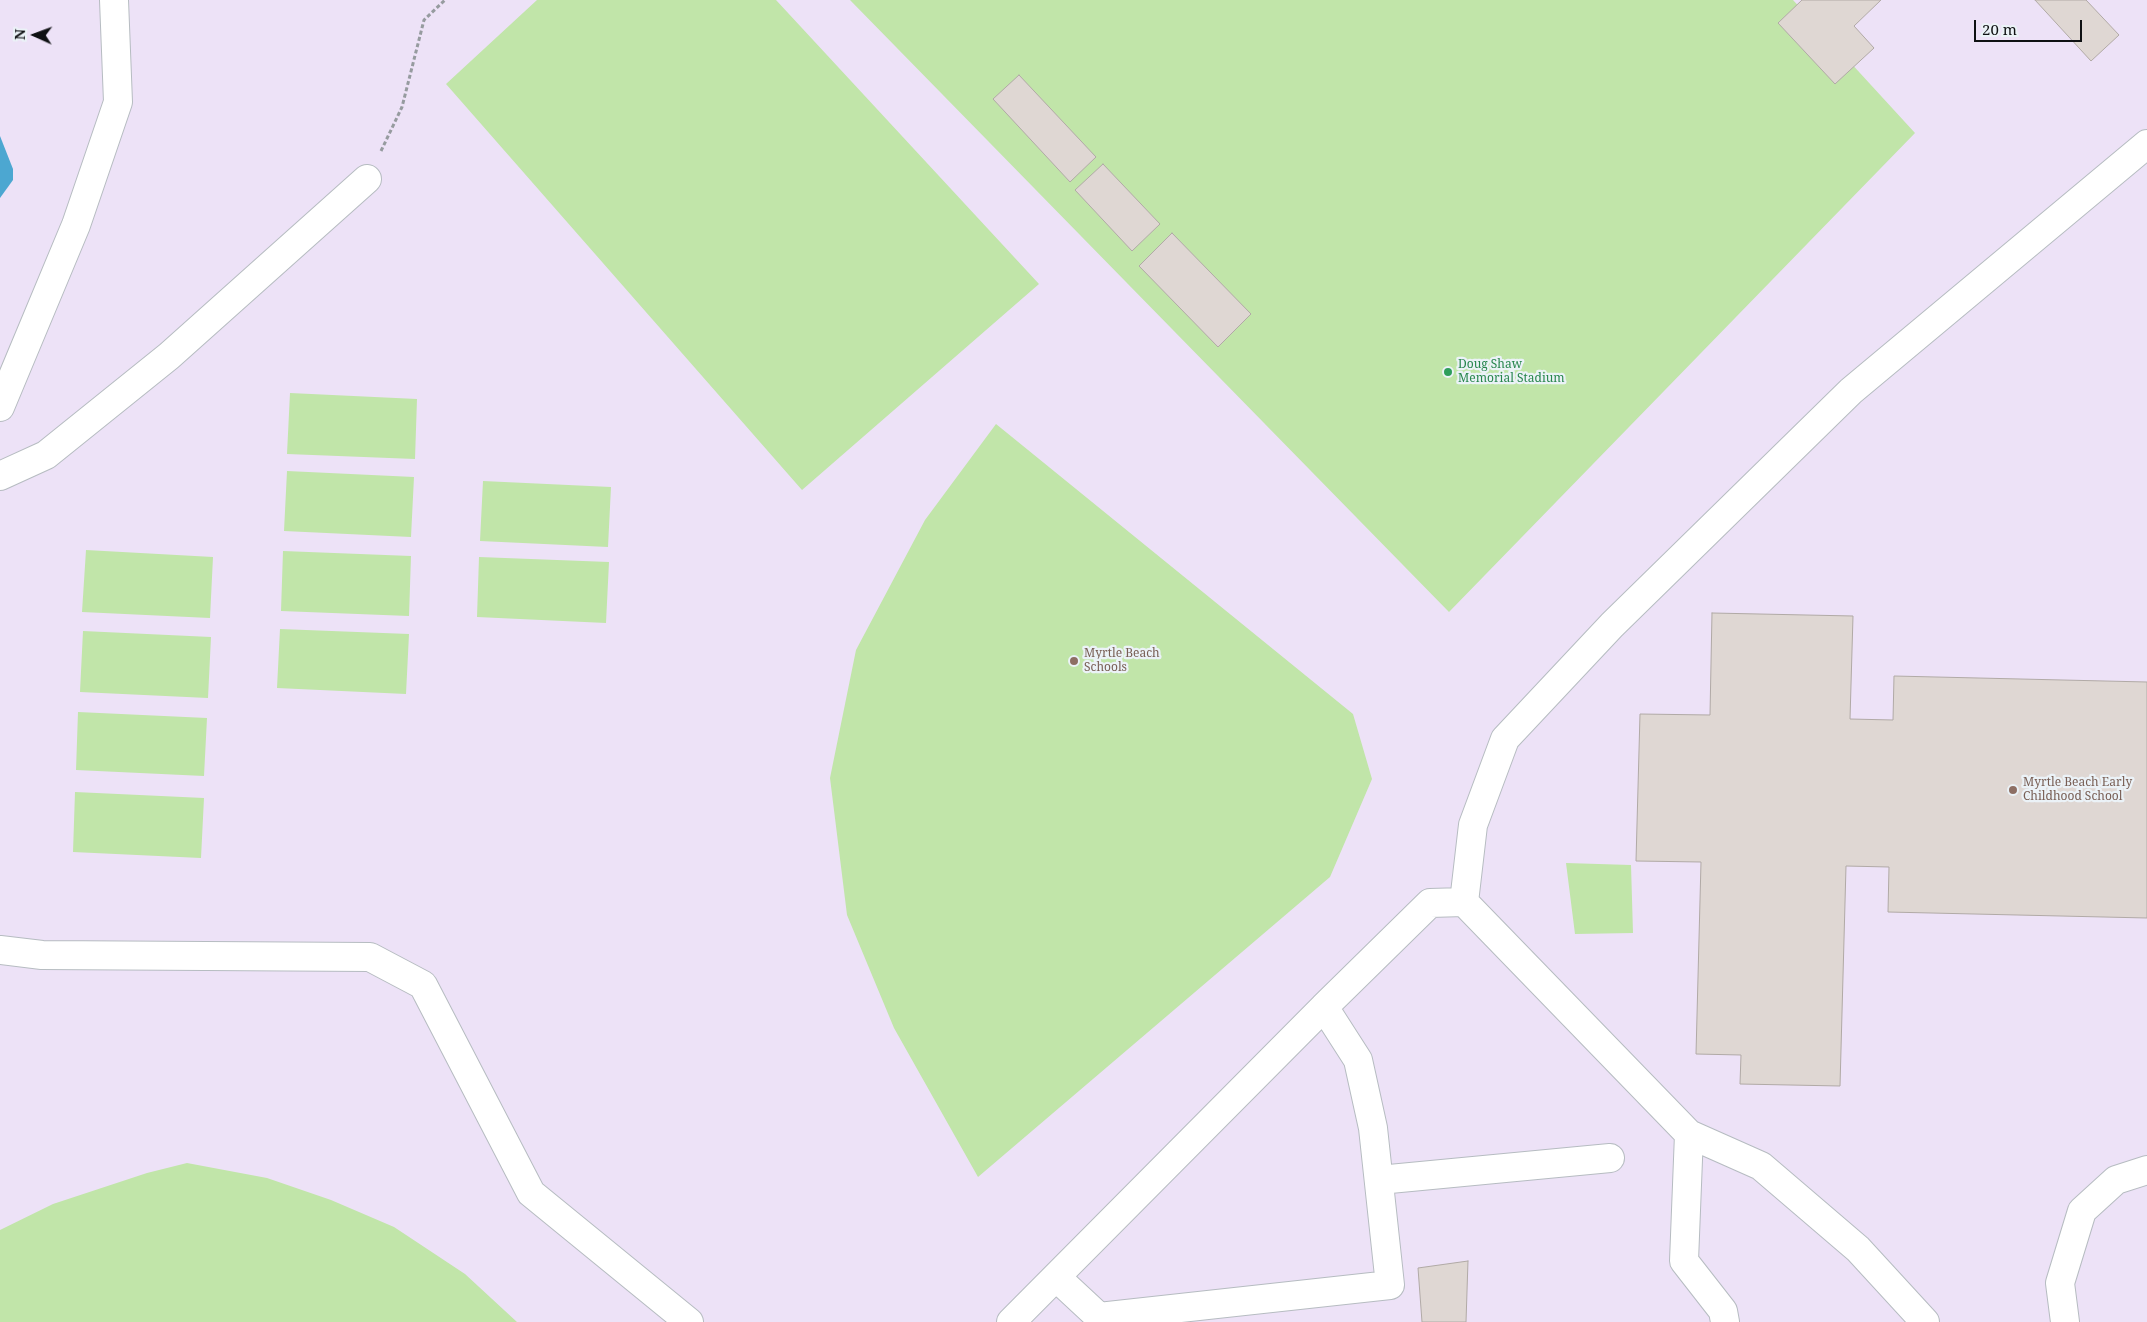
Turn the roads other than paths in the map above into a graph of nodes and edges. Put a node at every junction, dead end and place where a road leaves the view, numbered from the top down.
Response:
1 (114, 0) edge
2 (2147, 144) edge
3 (367, 179) road end
4 (0, 407) edge
5 (0, 476) edge
6 (1464, 902) junction
7 (0, 950) edge
8 (1324, 1007) junction
9 (1689, 1134) junction
10 (1610, 1158) dead end
11 (2147, 1170) edge
12 (1379, 1180) junction
13 (1056, 1277) junction
14 (689, 1322) edge
15 (1011, 1322) edge
16 (1725, 1322) edge
17 (1925, 1322) edge
18 (2065, 1322) edge

1 - 4 lane
2 - 6 lane
3 - 5 lane
6 - 8 lane
6 - 9 lane
7 - 14 lane
8 - 12 lane
8 - 13 lane
9 - 16 lane
9 - 17 lane
10 - 12 lane
11 - 18 lane
12 - 13 lane
13 - 15 lane

